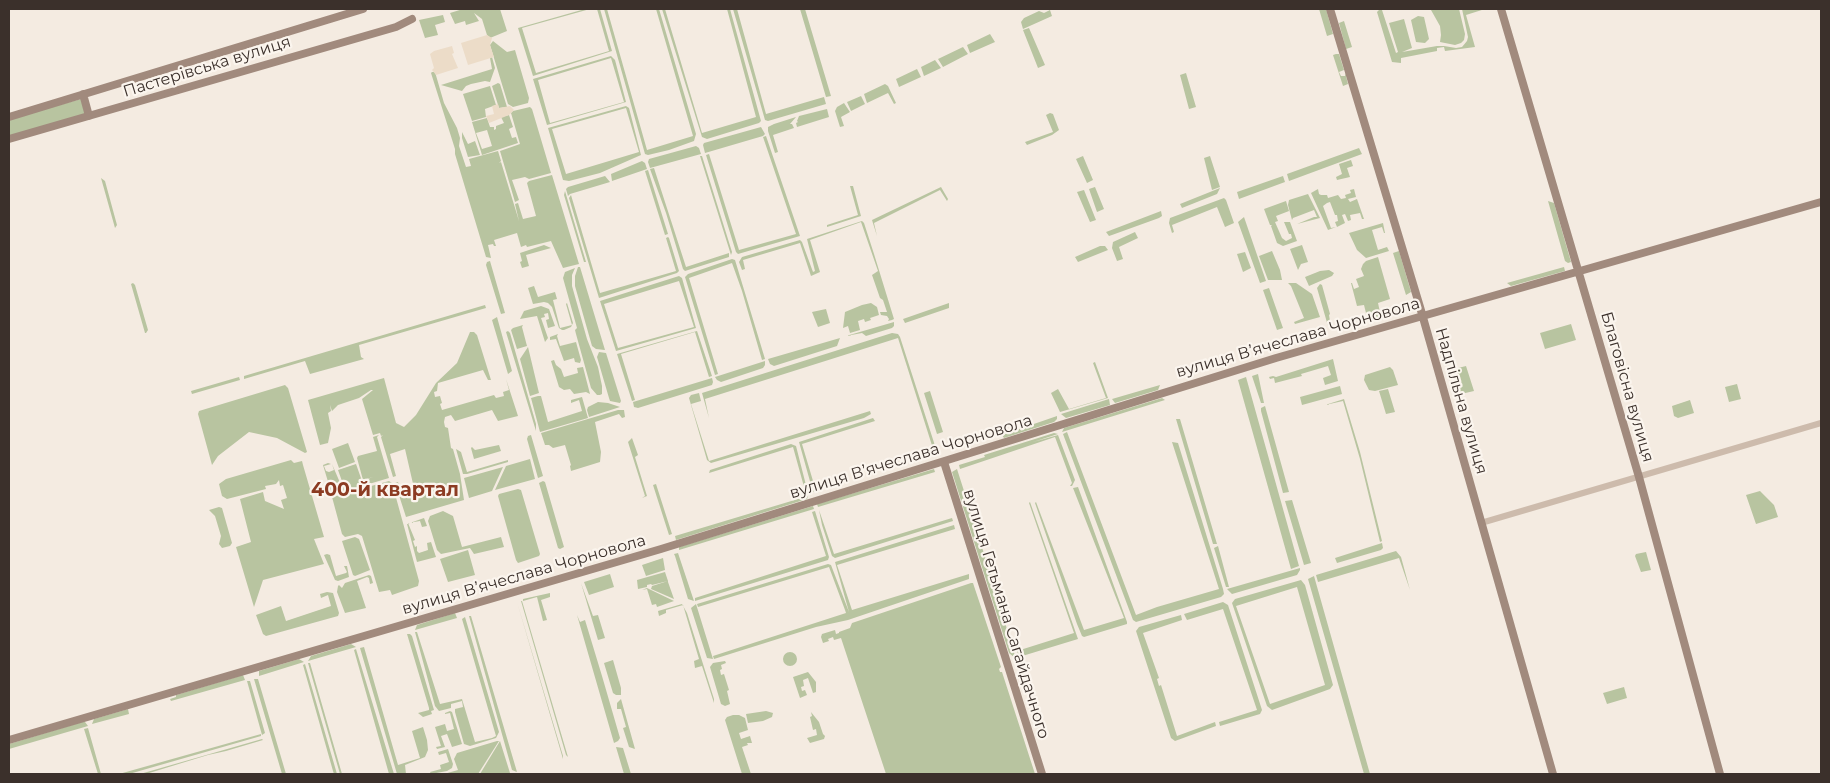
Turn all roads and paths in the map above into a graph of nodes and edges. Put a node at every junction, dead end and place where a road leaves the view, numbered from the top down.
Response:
1 (363, 9) edge
2 (1330, 9) edge
3 (1500, 9) edge
4 (412, 18) dead end
5 (83, 94) junction
6 (9, 116) edge
7 (89, 116) junction
8 (9, 139) edge
9 (1821, 202) edge
10 (1578, 272) junction
11 (1423, 316) junction
12 (1821, 423) edge
13 (944, 462) junction
14 (1639, 476) junction
15 (1481, 523) junction
16 (9, 740) edge
17 (1042, 774) edge
18 (1553, 774) edge
19 (1720, 774) edge

1 - 5 main road, Пастерівська вулиця
2 - 11 main road, Надпільна вулиця
3 - 10 main road, Благовісна вулиця
4 - 7 main road, Пастерівська вулиця
5 - 6 main road, Пастерівська вулиця
5 - 7 main road
7 - 8 main road, Пастерівська вулиця
9 - 10 main road, вулиця Вʼячеслава Чорновола
10 - 11 main road, вулиця Вʼячеслава Чорновола
10 - 14 main road, Благовісна вулиця
11 - 13 main road, вулиця Вʼячеслава Чорновола
11 - 15 main road, Надпільна вулиця
12 - 14 street
13 - 16 main road, вулиця Вʼячеслава Чорновола
13 - 17 main road, вулиця Гетьмана Сагайдачного
14 - 15 street
14 - 19 main road, Благовісна вулиця
15 - 18 main road, Надпільна вулиця

